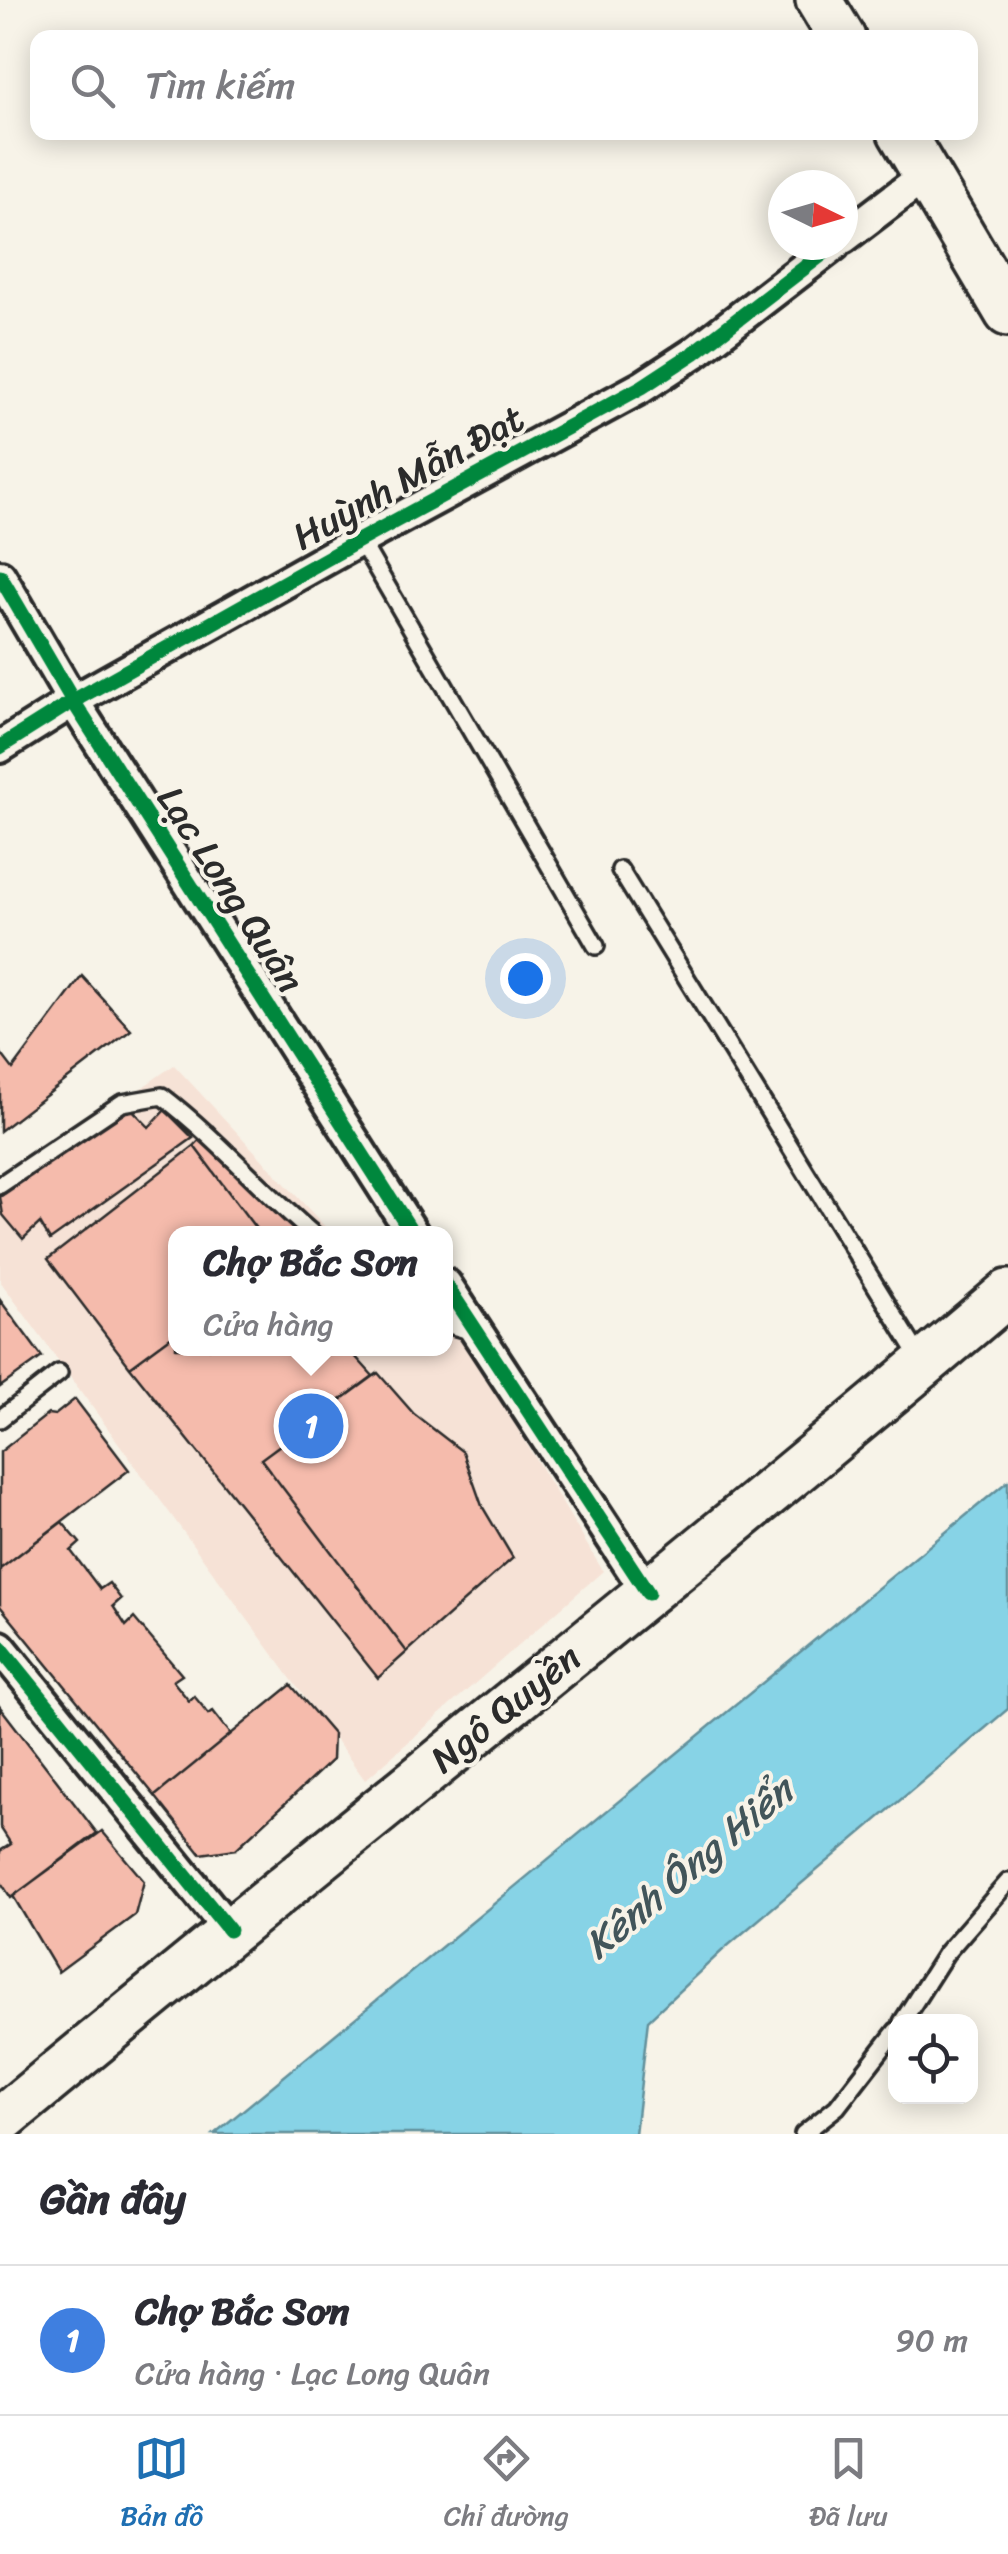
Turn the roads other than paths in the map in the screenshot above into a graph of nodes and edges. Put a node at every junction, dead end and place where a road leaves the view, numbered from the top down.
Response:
1 (819, 0) edge
2 (837, 30) edge
3 (906, 140) edge
4 (926, 174) junction
5 (858, 226) edge
6 (815, 260) edge
7 (1008, 313) edge
8 (360, 540) junction
9 (0, 576) edge
10 (73, 701) junction
11 (0, 747) edge
12 (620, 870) dead end
13 (596, 946) dead end
14 (0, 1185) edge
15 (303, 1226) edge
16 (408, 1226) edge
17 (1008, 1293) edge
18 (453, 1296) edge
19 (453, 1326) edge
20 (477, 1333) junction
21 (924, 1364) junction
22 (59, 1373) dead end
23 (0, 1419) edge
24 (648, 1593) junction
25 (0, 1646) edge
26 (1008, 1882) edge
27 (230, 1930) junction
28 (907, 2014) edge
29 (888, 2042) edge
30 (0, 2121) edge
31 (803, 2134) edge

1 - 2 main road
3 - 4 main road
4 - 5 street
4 - 7 main road
6 - 8 street, Huỳnh Mẫn Đạt
8 - 10 street, Huỳnh Mẫn Đạt
8 - 13 lane
9 - 10 street, Lạc Long Quân
10 - 11 street, Huỳnh Mẫn Đạt
10 - 16 street, Lạc Long Quân
12 - 21 lane
14 - 15 lane
17 - 21 main road, Ngô Quyền
18 - 20 street
19 - 20 lane
20 - 24 street
21 - 24 main road, Ngô Quyền
22 - 23 lane
24 - 27 main road, Ngô Quyền
25 - 27 street
26 - 28 lane
27 - 30 main road, Ngô Quyền
29 - 31 lane

